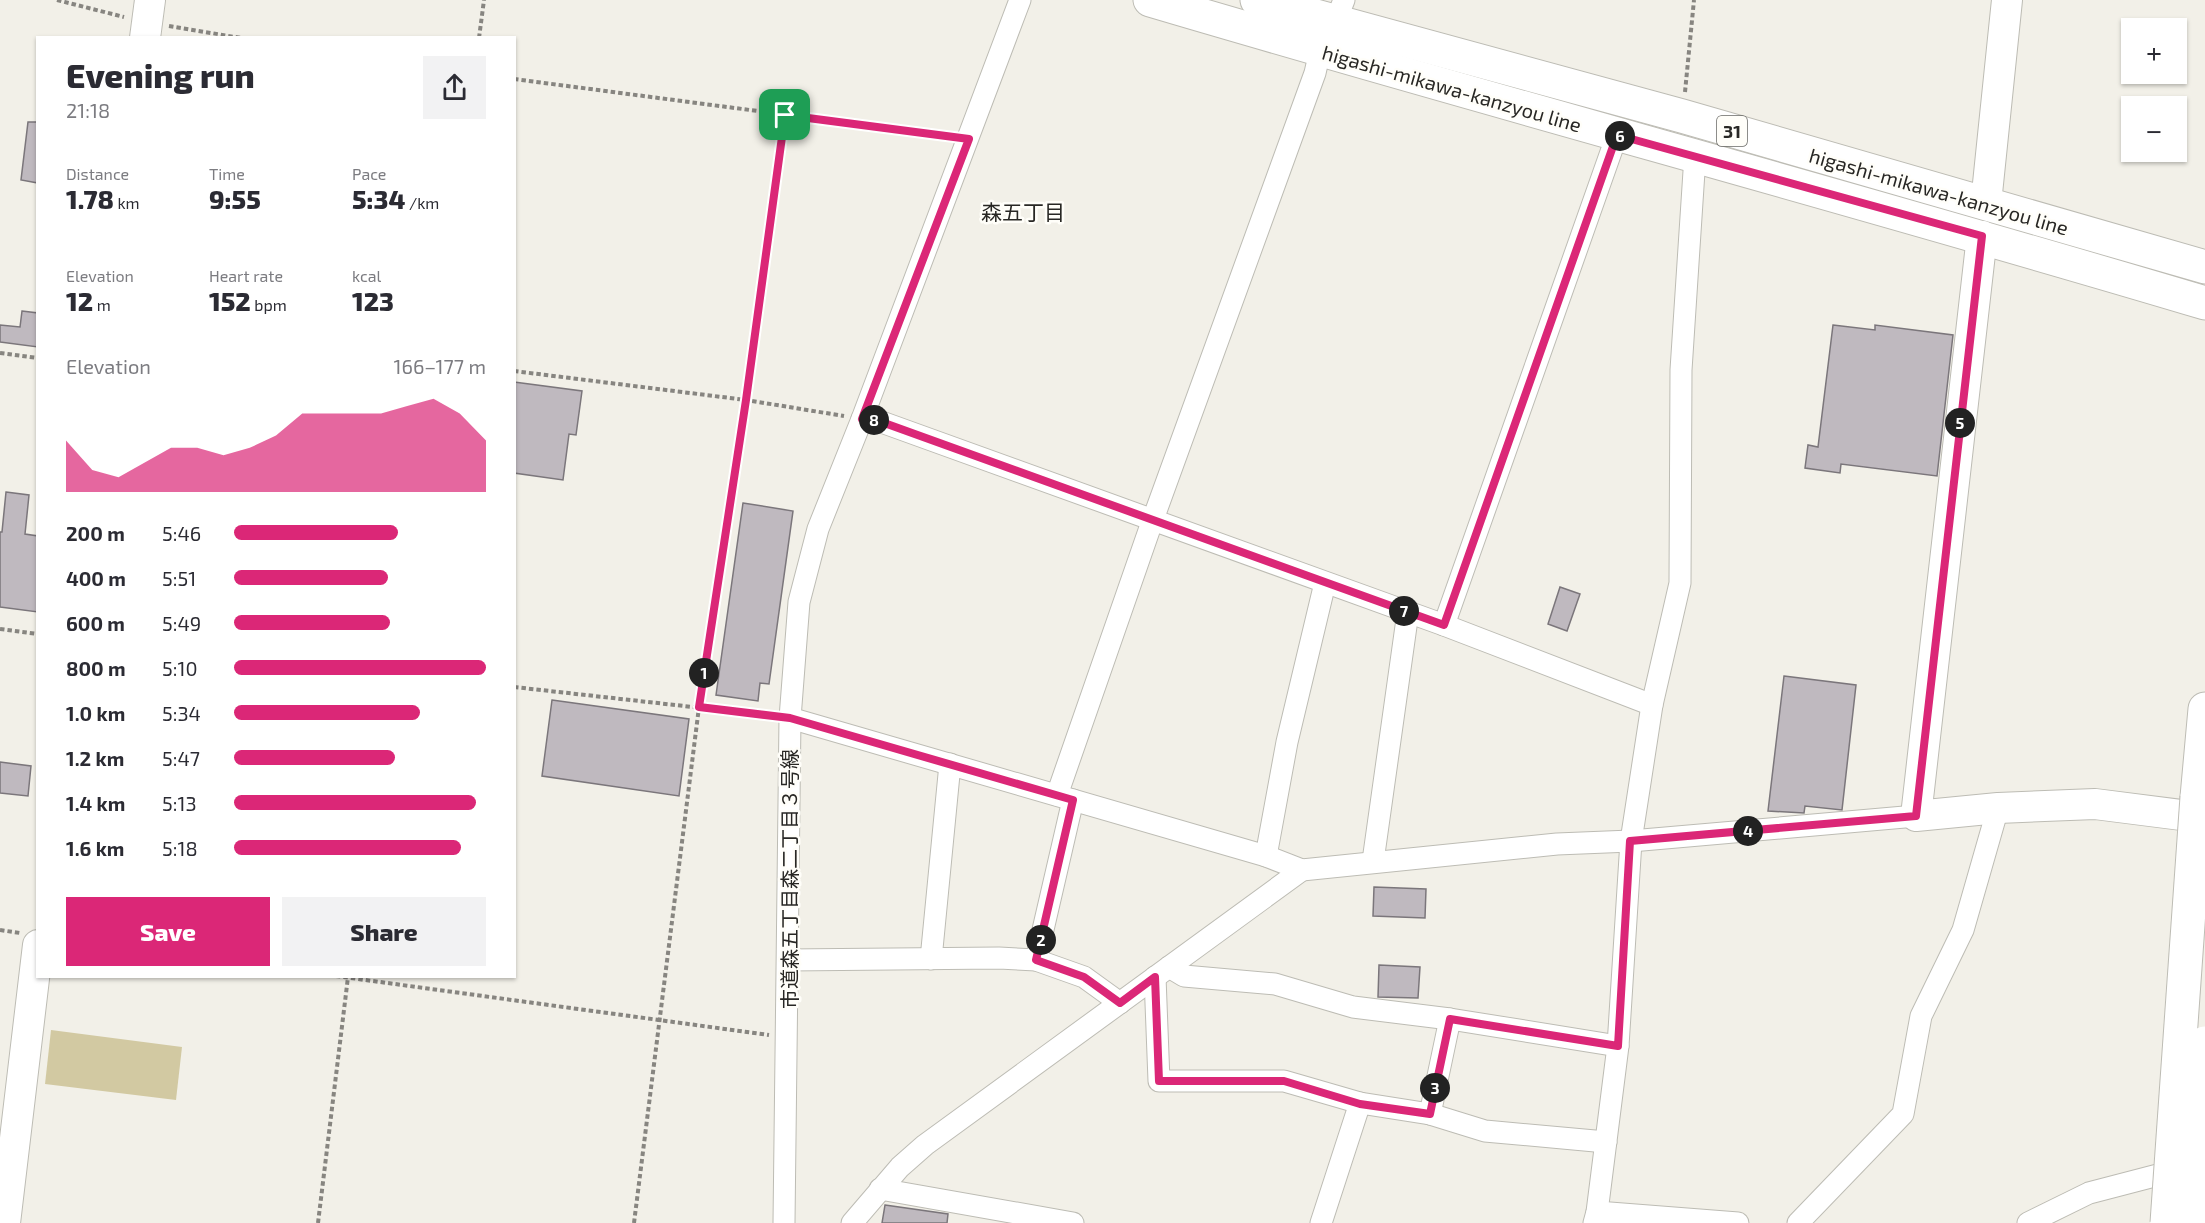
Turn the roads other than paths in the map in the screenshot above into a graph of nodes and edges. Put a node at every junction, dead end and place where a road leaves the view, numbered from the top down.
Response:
1 (150, 0) edge
2 (1020, 0) edge
3 (1150, 0) edge
4 (1257, 0) edge
5 (2007, 0) edge
6 (1333, 24) edge
7 (145, 36) edge
8 (1617, 135) junction
9 (1695, 156) junction
10 (1986, 204) junction
11 (1982, 236) junction
12 (2205, 267) edge
13 (2205, 303) edge
14 (862, 419) junction
15 (1152, 522) junction
16 (1325, 583) junction
17 (1408, 612) junction
18 (1444, 625) junction
19 (1652, 705) junction
20 (2205, 709) edge
21 (790, 718) junction
22 (950, 764) junction
23 (1065, 798) junction
24 (1998, 808) junction
25 (2201, 808) edge
26 (1916, 816) junction
27 (1630, 841) junction
28 (1266, 856) junction
29 (1373, 861) junction
30 (1302, 870) junction
31 (931, 959) junction
32 (788, 960) junction
33 (1036, 960) junction
34 (36, 962) edge
35 (1162, 972) junction
36 (1120, 1003) junction
37 (1450, 1019) junction
38 (2205, 1043) edge
39 (1618, 1046) junction
40 (1360, 1104) junction
41 (1430, 1114) junction
42 (1606, 1142) junction
43 (2205, 1163) edge
44 (2205, 1186) edge
45 (880, 1189) junction
46 (1596, 1217) edge
47 (5, 1223) edge
48 (784, 1223) edge
49 (852, 1223) edge
50 (1073, 1223) edge
51 (1321, 1223) edge
52 (1738, 1223) edge
53 (1798, 1223) edge
54 (2028, 1223) edge
55 (2167, 1223) edge
56 (2192, 1223) edge
57 (2202, 1223) edge

1 - 7 main road
2 - 14 street, 市道森五丁目森二丁目３号線
3 - 6 main road, higashi-mikawa-kanzyou line / 31
4 - 6 main road, higashi-mikawa-kanzyou line / 31
5 - 10 main road
6 - 8 main road, higashi-mikawa-kanzyou line / 31
6 - 10 main road, higashi-mikawa-kanzyou line / 31
6 - 15 street
8 - 9 main road, higashi-mikawa-kanzyou line / 31
8 - 18 street
9 - 11 main road, higashi-mikawa-kanzyou line / 31
9 - 19 street
10 - 12 main road, higashi-mikawa-kanzyou line / 31
11 - 13 main road, higashi-mikawa-kanzyou line / 31
11 - 26 main road
14 - 15 street
14 - 21 street, 市道森五丁目森二丁目３号線
15 - 16 street
15 - 23 street
16 - 17 street
16 - 28 street
17 - 18 street
17 - 29 street
18 - 19 street
19 - 27 street
20 - 25 main road
21 - 22 street
21 - 32 street, 市道森五丁目森二丁目３号線
22 - 23 street
22 - 31 street
23 - 28 street
23 - 33 street
24 - 25 main road
24 - 26 main road
24 - 53 street
25 - 55 main road, bridge
26 - 27 street
27 - 29 street
27 - 39 street
28 - 30 street
29 - 30 street
30 - 35 street
31 - 32 street
31 - 33 street
32 - 48 street, 市道森五丁目森二丁目３号線
33 - 36 street
34 - 47 main road
35 - 36 street
35 - 37 street
35 - 40 street
36 - 45 street
37 - 39 street
37 - 41 street
38 - 56 main road, bridge
39 - 42 street
40 - 41 street
40 - 51 street
41 - 42 street
42 - 46 street
43 - 54 street
44 - 57 main road
45 - 49 street
45 - 50 street
46 - 52 street

